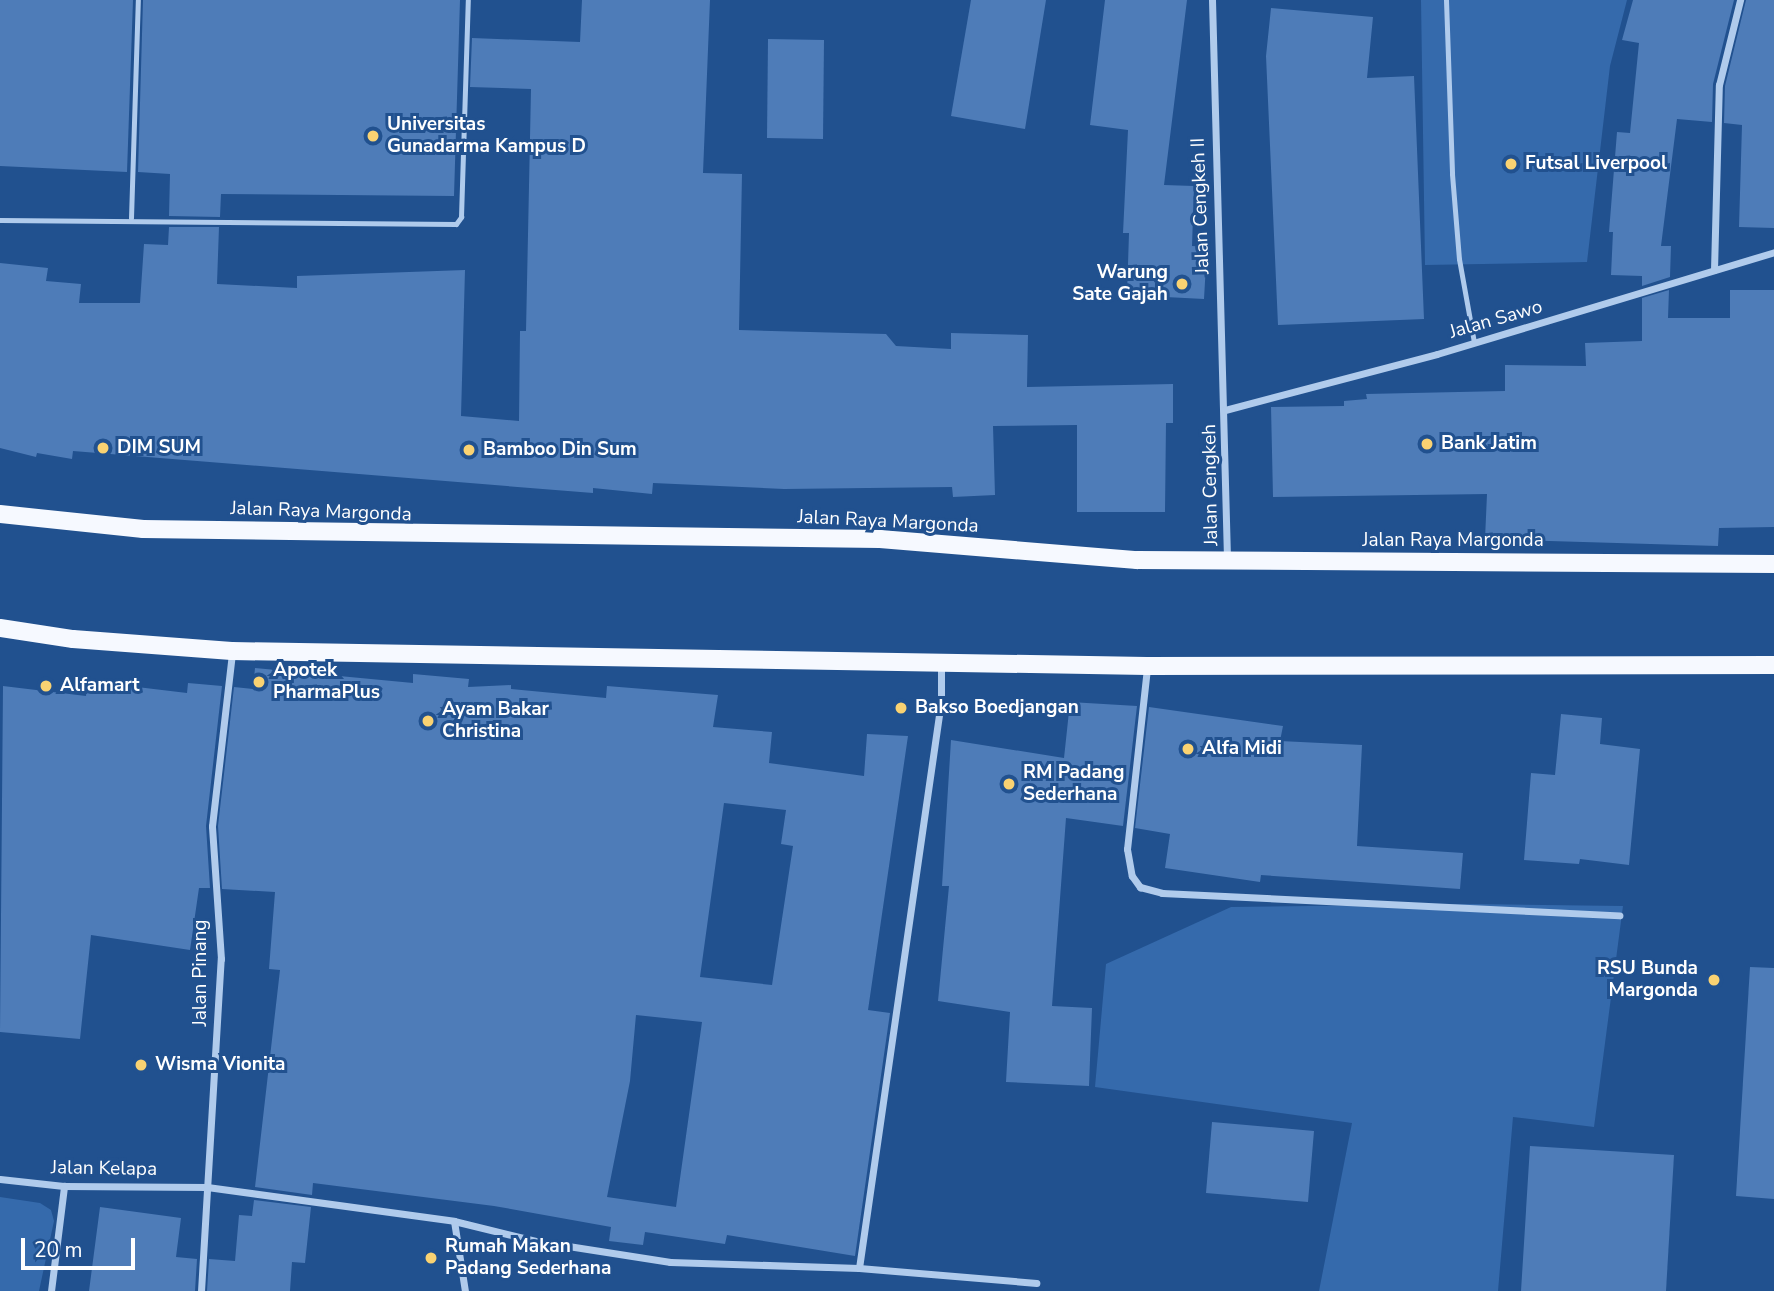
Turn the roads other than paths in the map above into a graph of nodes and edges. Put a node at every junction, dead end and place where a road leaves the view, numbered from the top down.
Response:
1 (138, 0) edge
2 (468, 0) edge
3 (1212, 0) edge
4 (1446, 0) edge
5 (1740, 0) edge
6 (131, 218) junction
7 (0, 220) edge
8 (1774, 252) edge
9 (1714, 270) junction
10 (1474, 342) junction
11 (1225, 410) junction
12 (0, 514) edge
13 (1227, 560) junction
14 (1774, 564) edge
15 (0, 628) edge
16 (232, 651) junction
17 (941, 663) junction
18 (1147, 666) junction
19 (1774, 666) edge
20 (1619, 915) dead end
21 (0, 1179) edge
22 (64, 1186) junction
23 (207, 1187) junction
24 (454, 1221) junction
25 (859, 1268) junction
26 (1036, 1283) dead end
27 (51, 1291) edge
28 (201, 1291) edge
29 (465, 1291) edge

1 - 6 lane
2 - 6 lane
3 - 11 street, Jalan Cengkeh II
4 - 10 lane
5 - 9 street
6 - 7 lane
8 - 9 street, Jalan Sawo
9 - 10 street, Jalan Sawo
10 - 11 street, Jalan Sawo
11 - 13 street, Jalan Cengkeh
12 - 13 main road, Jalan Raya Margonda
13 - 14 main road, Jalan Raya Margonda
15 - 16 main road
16 - 17 main road
16 - 23 street, Jalan Pinang
17 - 18 main road
17 - 25 street
18 - 19 main road
18 - 20 street
21 - 22 street, Jalan Kelapa
22 - 23 street, Jalan Kelapa
22 - 27 street
23 - 24 street
23 - 28 street, Jalan Pinang
24 - 25 street
24 - 29 street
25 - 26 street

